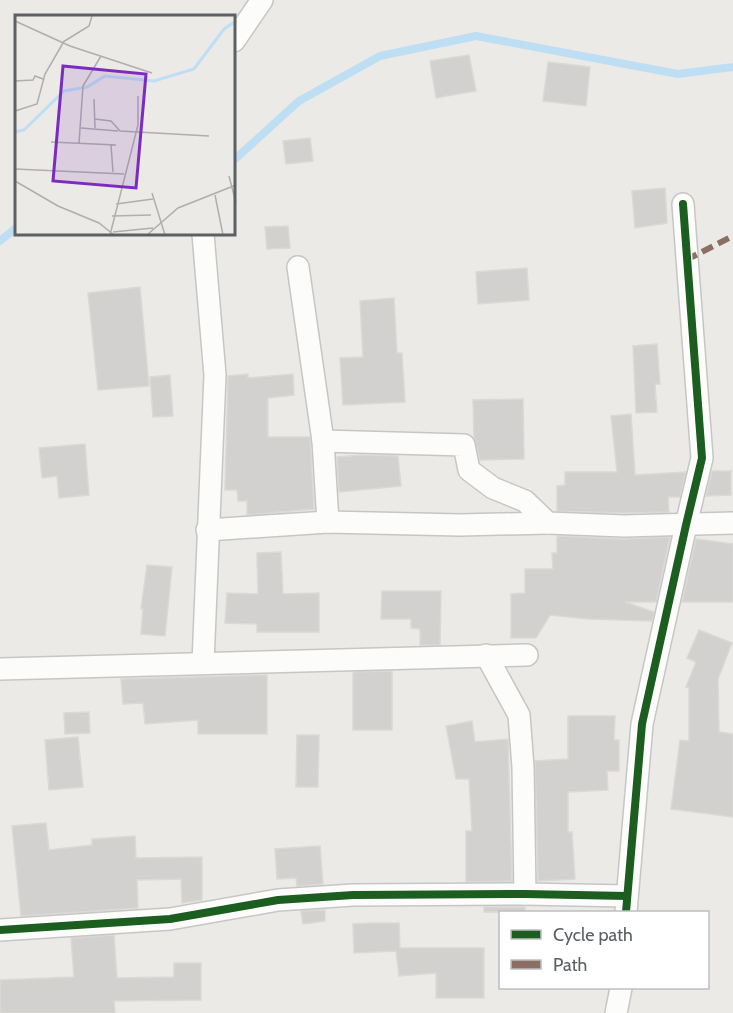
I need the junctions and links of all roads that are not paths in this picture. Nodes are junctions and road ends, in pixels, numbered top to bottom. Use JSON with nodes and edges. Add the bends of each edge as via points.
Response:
{"nodes":[{"id":1,"x":262,"y":0,"type":"edge"},
{"id":2,"x":236,"y":38,"type":"edge"},
{"id":3,"x":683,"y":204,"type":"dead end"},
{"id":4,"x":203,"y":236,"type":"edge"},
{"id":5,"x":298,"y":267,"type":"dead end"},
{"id":6,"x":323,"y":441,"type":"junction"},
{"id":7,"x":328,"y":522,"type":"junction"},
{"id":8,"x":548,"y":523,"type":"junction"},
{"id":9,"x":733,"y":523,"type":"edge"},
{"id":10,"x":686,"y":525,"type":"junction"},
{"id":11,"x":207,"y":530,"type":"junction"},
{"id":12,"x":486,"y":655,"type":"junction"},
{"id":13,"x":527,"y":655,"type":"dead end"},
{"id":14,"x":203,"y":663,"type":"junction"},
{"id":15,"x":0,"y":669,"type":"edge"},
{"id":16,"x":525,"y":894,"type":"junction"},
{"id":17,"x":626,"y":904,"type":"edge"},
{"id":18,"x":0,"y":930,"type":"edge"},
{"id":19,"x":621,"y":989,"type":"edge"},
{"id":20,"x":616,"y":1013,"type":"edge"}],
"edges":[{"from":1,"to":2,"type":"street"},
{"from":3,"to":10,"type":"street","via":[[702,458]]},
{"from":4,"to":11,"type":"street","via":[[215,375]]},
{"from":5,"to":6,"type":"street"},
{"from":6,"to":7,"type":"street"},
{"from":6,"to":8,"type":"street","via":[[464,444],[469,470],[493,488],[525,501]]},
{"from":7,"to":8,"type":"street"},
{"from":7,"to":11,"type":"street"},
{"from":8,"to":10,"type":"street"},
{"from":9,"to":10,"type":"street"},
{"from":10,"to":17,"type":"street","via":[[642,724]]},
{"from":11,"to":14,"type":"street"},
{"from":12,"to":13,"type":"street"},
{"from":12,"to":14,"type":"street"},
{"from":12,"to":16,"type":"street","via":[[519,715]]},
{"from":14,"to":15,"type":"street"},
{"from":16,"to":17,"type":"street"},
{"from":16,"to":18,"type":"street","via":[[278,900],[170,919]]},
{"from":19,"to":20,"type":"street"}]}
